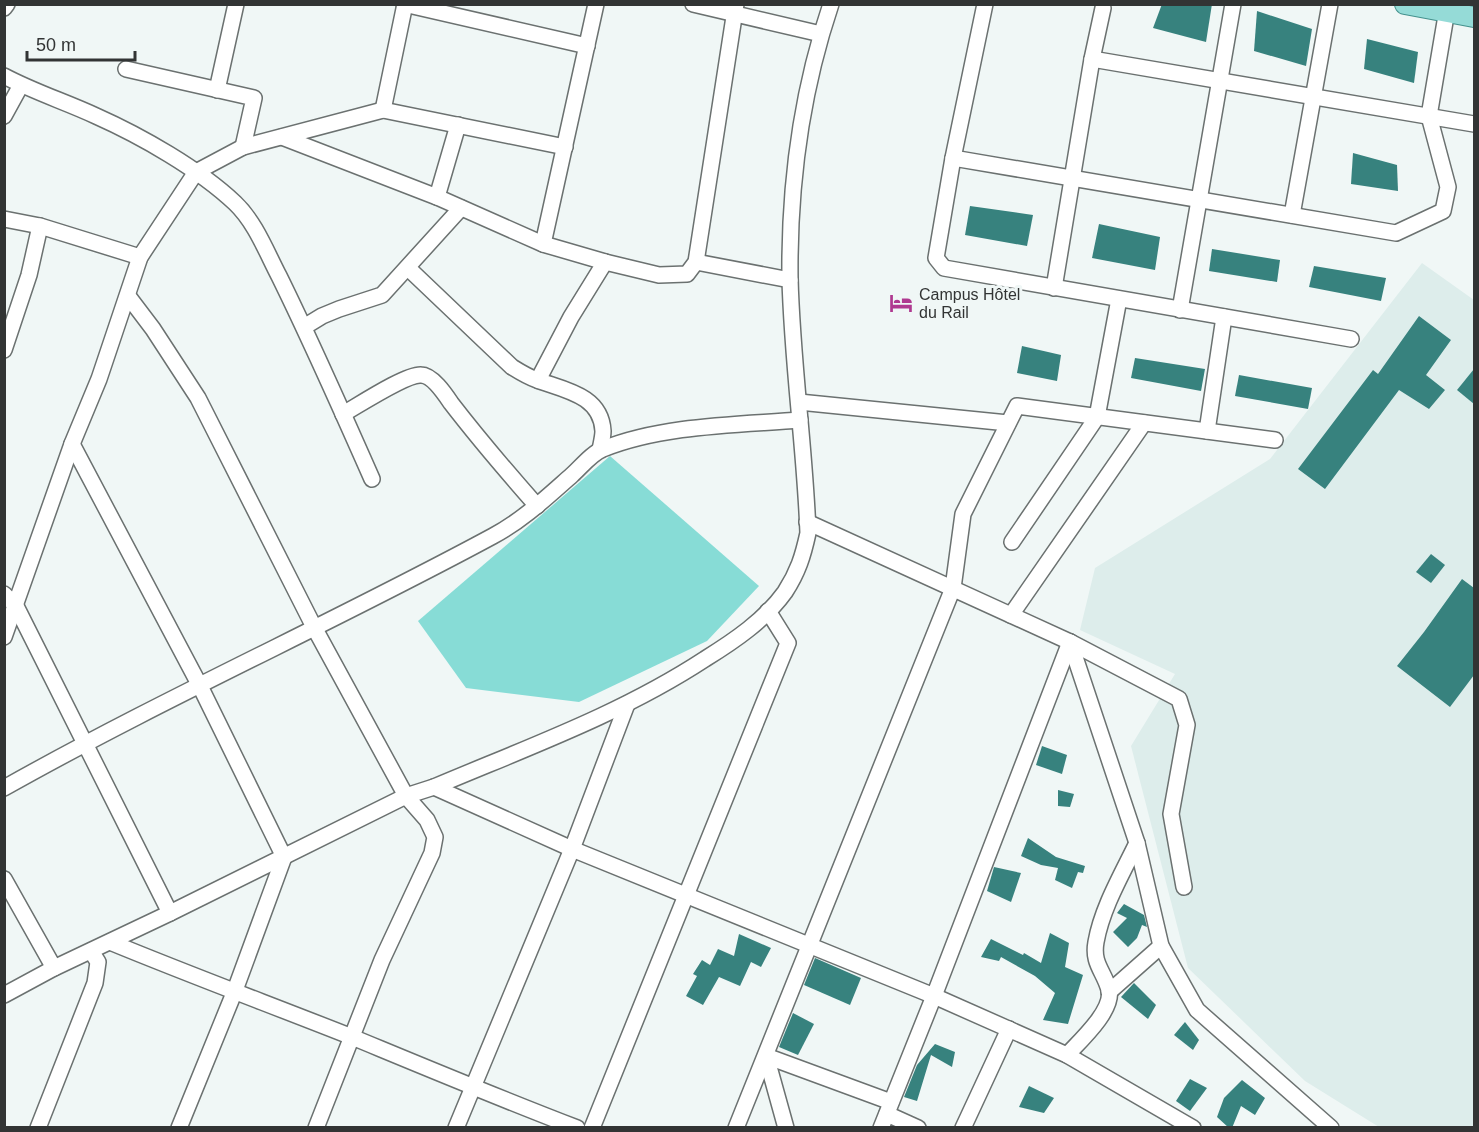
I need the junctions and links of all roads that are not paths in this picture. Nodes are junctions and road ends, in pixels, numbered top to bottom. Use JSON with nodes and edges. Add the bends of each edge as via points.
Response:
{"nodes":[{"id":1,"x":236,"y":4,"type":"edge"},
{"id":2,"x":596,"y":4,"type":"edge"},
{"id":3,"x":693,"y":4,"type":"edge"},
{"id":4,"x":831,"y":4,"type":"edge"},
{"id":5,"x":985,"y":4,"type":"edge"},
{"id":6,"x":1087,"y":4,"type":"edge"},
{"id":7,"x":1233,"y":4,"type":"edge"},
{"id":8,"x":1330,"y":4,"type":"edge"},
{"id":9,"x":1405,"y":4,"type":"edge"},
{"id":10,"x":405,"y":5,"type":"edge"},
{"id":11,"x":1104,"y":6,"type":"edge"},
{"id":12,"x":1447,"y":8,"type":"edge"},
{"id":13,"x":735,"y":9,"type":"edge"},
{"id":14,"x":1474,"y":17,"type":"edge"},
{"id":15,"x":821,"y":34,"type":"junction"},
{"id":16,"x":587,"y":46,"type":"junction"},
{"id":17,"x":1092,"y":59,"type":"junction"},
{"id":18,"x":126,"y":69,"type":"dead end"},
{"id":19,"x":4,"y":76,"type":"edge"},
{"id":20,"x":1220,"y":81,"type":"junction"},
{"id":21,"x":21,"y":85,"type":"junction"},
{"id":22,"x":217,"y":90,"type":"junction"},
{"id":23,"x":1313,"y":97,"type":"junction"},
{"id":24,"x":383,"y":110,"type":"junction"},
{"id":25,"x":4,"y":116,"type":"edge"},
{"id":26,"x":1429,"y":116,"type":"junction"},
{"id":27,"x":1474,"y":124,"type":"edge"},
{"id":28,"x":458,"y":125,"type":"junction"},
{"id":29,"x":282,"y":137,"type":"junction"},
{"id":30,"x":243,"y":147,"type":"junction"},
{"id":31,"x":565,"y":147,"type":"junction"},
{"id":32,"x":953,"y":158,"type":"junction"},
{"id":33,"x":196,"y":172,"type":"junction"},
{"id":34,"x":1072,"y":178,"type":"junction"},
{"id":35,"x":437,"y":197,"type":"junction"},
{"id":36,"x":1199,"y":200,"type":"junction"},
{"id":37,"x":461,"y":208,"type":"junction"},
{"id":38,"x":1292,"y":215,"type":"junction"},
{"id":39,"x":4,"y":219,"type":"edge"},
{"id":40,"x":40,"y":226,"type":"junction"},
{"id":41,"x":543,"y":244,"type":"junction"},
{"id":42,"x":140,"y":257,"type":"junction"},
{"id":43,"x":605,"y":262,"type":"junction"},
{"id":44,"x":696,"y":262,"type":"junction"},
{"id":45,"x":408,"y":268,"type":"junction"},
{"id":46,"x":790,"y":280,"type":"junction"},
{"id":47,"x":1054,"y":288,"type":"junction"},
{"id":48,"x":128,"y":296,"type":"junction"},
{"id":49,"x":1119,"y":299,"type":"junction"},
{"id":50,"x":4,"y":301,"type":"edge"},
{"id":51,"x":21,"y":301,"type":"junction"},
{"id":52,"x":1180,"y":310,"type":"junction"},
{"id":53,"x":1224,"y":317,"type":"junction"},
{"id":54,"x":304,"y":327,"type":"junction"},
{"id":55,"x":1351,"y":339,"type":"dead end"},
{"id":56,"x":4,"y":350,"type":"edge"},
{"id":57,"x":537,"y":380,"type":"junction"},
{"id":58,"x":799,"y":402,"type":"junction"},
{"id":59,"x":343,"y":414,"type":"junction"},
{"id":60,"x":1097,"y":417,"type":"junction"},
{"id":61,"x":800,"y":420,"type":"junction"},
{"id":62,"x":1008,"y":423,"type":"junction"},
{"id":63,"x":1144,"y":423,"type":"junction"},
{"id":64,"x":1207,"y":431,"type":"junction"},
{"id":65,"x":1275,"y":440,"type":"dead end"},
{"id":66,"x":72,"y":444,"type":"junction"},
{"id":67,"x":600,"y":450,"type":"junction"},
{"id":68,"x":372,"y":479,"type":"dead end"},
{"id":69,"x":537,"y":506,"type":"junction"},
{"id":70,"x":807,"y":522,"type":"junction"},
{"id":71,"x":1012,"y":542,"type":"dead end"},
{"id":72,"x":953,"y":588,"type":"junction"},
{"id":73,"x":4,"y":594,"type":"edge"},
{"id":74,"x":16,"y":606,"type":"junction"},
{"id":75,"x":768,"y":611,"type":"junction"},
{"id":76,"x":1011,"y":615,"type":"junction"},
{"id":77,"x":315,"y":629,"type":"junction"},
{"id":78,"x":4,"y":637,"type":"edge"},
{"id":79,"x":1070,"y":642,"type":"junction"},
{"id":80,"x":200,"y":686,"type":"junction"},
{"id":81,"x":627,"y":704,"type":"junction"},
{"id":82,"x":85,"y":743,"type":"junction"},
{"id":83,"x":434,"y":787,"type":"junction"},
{"id":84,"x":4,"y":788,"type":"edge"},
{"id":85,"x":406,"y":796,"type":"junction"},
{"id":86,"x":1137,"y":843,"type":"junction"},
{"id":87,"x":572,"y":849,"type":"junction"},
{"id":88,"x":284,"y":857,"type":"junction"},
{"id":89,"x":4,"y":879,"type":"edge"},
{"id":90,"x":1184,"y":887,"type":"dead end"},
{"id":91,"x":687,"y":895,"type":"junction"},
{"id":92,"x":170,"y":914,"type":"junction"},
{"id":93,"x":110,"y":942,"type":"junction"},
{"id":94,"x":811,"y":945,"type":"junction"},
{"id":95,"x":1161,"y":946,"type":"junction"},
{"id":96,"x":91,"y":951,"type":"junction"},
{"id":97,"x":54,"y":968,"type":"junction"},
{"id":98,"x":1109,"y":992,"type":"junction"},
{"id":99,"x":234,"y":993,"type":"junction"},
{"id":100,"x":4,"y":995,"type":"edge"},
{"id":101,"x":934,"y":996,"type":"junction"},
{"id":102,"x":1009,"y":1029,"type":"junction"},
{"id":103,"x":352,"y":1037,"type":"junction"},
{"id":104,"x":1067,"y":1055,"type":"junction"},
{"id":105,"x":766,"y":1056,"type":"junction"},
{"id":106,"x":472,"y":1088,"type":"junction"},
{"id":107,"x":886,"y":1115,"type":"edge"},
{"id":108,"x":38,"y":1128,"type":"edge"},
{"id":109,"x":179,"y":1128,"type":"edge"},
{"id":110,"x":316,"y":1128,"type":"edge"},
{"id":111,"x":456,"y":1128,"type":"edge"},
{"id":112,"x":577,"y":1128,"type":"edge"},
{"id":113,"x":592,"y":1128,"type":"edge"},
{"id":114,"x":736,"y":1128,"type":"edge"},
{"id":115,"x":786,"y":1128,"type":"edge"},
{"id":116,"x":918,"y":1128,"type":"edge"},
{"id":117,"x":963,"y":1128,"type":"edge"},
{"id":118,"x":1193,"y":1128,"type":"edge"},
{"id":119,"x":1331,"y":1128,"type":"edge"}],
"edges":[{"from":1,"to":22,"type":"street"},
{"from":2,"to":16,"type":"street"},
{"from":3,"to":13,"type":"street"},
{"from":4,"to":15,"type":"street"},
{"from":5,"to":32,"type":"street"},
{"from":6,"to":11,"type":"street"},
{"from":7,"to":20,"type":"street"},
{"from":8,"to":23,"type":"street"},
{"from":9,"to":12,"type":"main road"},
{"from":10,"to":16,"type":"street"},
{"from":10,"to":24,"type":"street"},
{"from":11,"to":17,"type":"street"},
{"from":12,"to":14,"type":"main road"},
{"from":12,"to":26,"type":"street"},
{"from":13,"to":15,"type":"street"},
{"from":13,"to":44,"type":"street"},
{"from":15,"to":46,"type":"street","via":[[796,149]]},
{"from":16,"to":31,"type":"street"},
{"from":17,"to":20,"type":"street"},
{"from":17,"to":34,"type":"street"},
{"from":18,"to":22,"type":"street"},
{"from":19,"to":21,"type":"street"},
{"from":20,"to":23,"type":"street"},
{"from":20,"to":36,"type":"street"},
{"from":21,"to":25,"type":"street"},
{"from":21,"to":33,"type":"street","via":[[113,124]]},
{"from":22,"to":30,"type":"street","via":[[254,98]]},
{"from":23,"to":26,"type":"street"},
{"from":23,"to":38,"type":"street"},
{"from":24,"to":28,"type":"street"},
{"from":24,"to":29,"type":"street"},
{"from":26,"to":27,"type":"street"},
{"from":26,"to":38,"type":"street","via":[[1448,187],[1443,211],[1396,233]]},
{"from":28,"to":31,"type":"street"},
{"from":28,"to":35,"type":"street"},
{"from":29,"to":30,"type":"street"},
{"from":29,"to":35,"type":"street"},
{"from":30,"to":33,"type":"street"},
{"from":31,"to":41,"type":"street"},
{"from":32,"to":34,"type":"street"},
{"from":32,"to":47,"type":"street","via":[[936,258],[944,268]]},
{"from":33,"to":42,"type":"street"},
{"from":33,"to":54,"type":"street","via":[[236,204],[251,222]]},
{"from":34,"to":36,"type":"street"},
{"from":34,"to":47,"type":"street"},
{"from":35,"to":37,"type":"street"},
{"from":36,"to":38,"type":"street"},
{"from":36,"to":52,"type":"street"},
{"from":37,"to":41,"type":"street"},
{"from":37,"to":45,"type":"street"},
{"from":39,"to":40,"type":"street"},
{"from":40,"to":42,"type":"street"},
{"from":40,"to":51,"type":"street"},
{"from":41,"to":43,"type":"street"},
{"from":42,"to":48,"type":"street"},
{"from":43,"to":44,"type":"street","via":[[659,274],[687,274]]},
{"from":43,"to":57,"type":"street"},
{"from":44,"to":46,"type":"street"},
{"from":45,"to":54,"type":"street","via":[[382,295],[339,309]]},
{"from":45,"to":57,"type":"street","via":[[512,367]]},
{"from":46,"to":58,"type":"street"},
{"from":47,"to":49,"type":"street"},
{"from":48,"to":66,"type":"street"},
{"from":48,"to":77,"type":"street","via":[[198,398]]},
{"from":49,"to":52,"type":"street"},
{"from":49,"to":60,"type":"street"},
{"from":50,"to":51,"type":"street"},
{"from":51,"to":56,"type":"street"},
{"from":52,"to":53,"type":"street"},
{"from":53,"to":55,"type":"street"},
{"from":53,"to":64,"type":"street"},
{"from":54,"to":59,"type":"street"},
{"from":57,"to":67,"type":"street","via":[[589,401],[603,431]]},
{"from":58,"to":61,"type":"street"},
{"from":58,"to":62,"type":"street"},
{"from":59,"to":68,"type":"street"},
{"from":59,"to":69,"type":"street","via":[[402,381],[419,374],[427,376]]},
{"from":60,"to":62,"type":"street","via":[[1017,406]]},
{"from":60,"to":63,"type":"street"},
{"from":60,"to":71,"type":"street"},
{"from":61,"to":67,"type":"street","via":[[707,427],[636,438]]},
{"from":61,"to":70,"type":"street"},
{"from":62,"to":72,"type":"street","via":[[963,514]]},
{"from":63,"to":64,"type":"street"},
{"from":63,"to":76,"type":"street"},
{"from":64,"to":65,"type":"street"},
{"from":66,"to":74,"type":"street"},
{"from":66,"to":80,"type":"street"},
{"from":67,"to":69,"type":"street"},
{"from":69,"to":77,"type":"street","via":[[494,536]]},
{"from":70,"to":72,"type":"street"},
{"from":70,"to":75,"type":"street","via":[[802,562]]},
{"from":72,"to":76,"type":"street"},
{"from":72,"to":94,"type":"street"},
{"from":73,"to":74,"type":"street"},
{"from":74,"to":78,"type":"street"},
{"from":74,"to":82,"type":"street"},
{"from":75,"to":81,"type":"street","via":[[734,641]]},
{"from":75,"to":91,"type":"street","via":[[788,644]]},
{"from":76,"to":79,"type":"street"},
{"from":77,"to":80,"type":"street"},
{"from":77,"to":85,"type":"street"},
{"from":79,"to":86,"type":"street"},
{"from":79,"to":90,"type":"street","via":[[1179,699],[1187,726],[1171,814]]},
{"from":79,"to":101,"type":"street"},
{"from":80,"to":82,"type":"street"},
{"from":80,"to":88,"type":"street"},
{"from":81,"to":83,"type":"street"},
{"from":81,"to":87,"type":"street"},
{"from":82,"to":84,"type":"street"},
{"from":82,"to":92,"type":"street"},
{"from":83,"to":85,"type":"street"},
{"from":83,"to":87,"type":"street"},
{"from":85,"to":88,"type":"street"},
{"from":85,"to":103,"type":"street","via":[[427,820],[435,837],[432,853],[382,960]]},
{"from":86,"to":95,"type":"street"},
{"from":86,"to":98,"type":"street","via":[[1096,942],[1095,960]]},
{"from":87,"to":91,"type":"street"},
{"from":87,"to":106,"type":"street"},
{"from":88,"to":92,"type":"street"},
{"from":88,"to":99,"type":"street"},
{"from":89,"to":97,"type":"street"},
{"from":91,"to":94,"type":"street"},
{"from":91,"to":113,"type":"street"},
{"from":92,"to":93,"type":"street"},
{"from":93,"to":96,"type":"street"},
{"from":93,"to":99,"type":"street"},
{"from":94,"to":101,"type":"street"},
{"from":94,"to":105,"type":"street"},
{"from":95,"to":98,"type":"street"},
{"from":95,"to":119,"type":"street","via":[[1197,1010]]},
{"from":96,"to":97,"type":"street"},
{"from":96,"to":108,"type":"street","via":[[98,962],[95,983]]},
{"from":97,"to":100,"type":"street"},
{"from":98,"to":104,"type":"street","via":[[1100,1018]]},
{"from":99,"to":103,"type":"street"},
{"from":99,"to":109,"type":"street"},
{"from":101,"to":102,"type":"street"},
{"from":101,"to":107,"type":"street"},
{"from":102,"to":104,"type":"street"},
{"from":102,"to":117,"type":"street"},
{"from":103,"to":106,"type":"street"},
{"from":103,"to":110,"type":"street"},
{"from":104,"to":118,"type":"street"},
{"from":105,"to":107,"type":"street"},
{"from":105,"to":114,"type":"street"},
{"from":105,"to":115,"type":"street"},
{"from":106,"to":111,"type":"street"},
{"from":106,"to":112,"type":"street"},
{"from":107,"to":116,"type":"street"}]}
